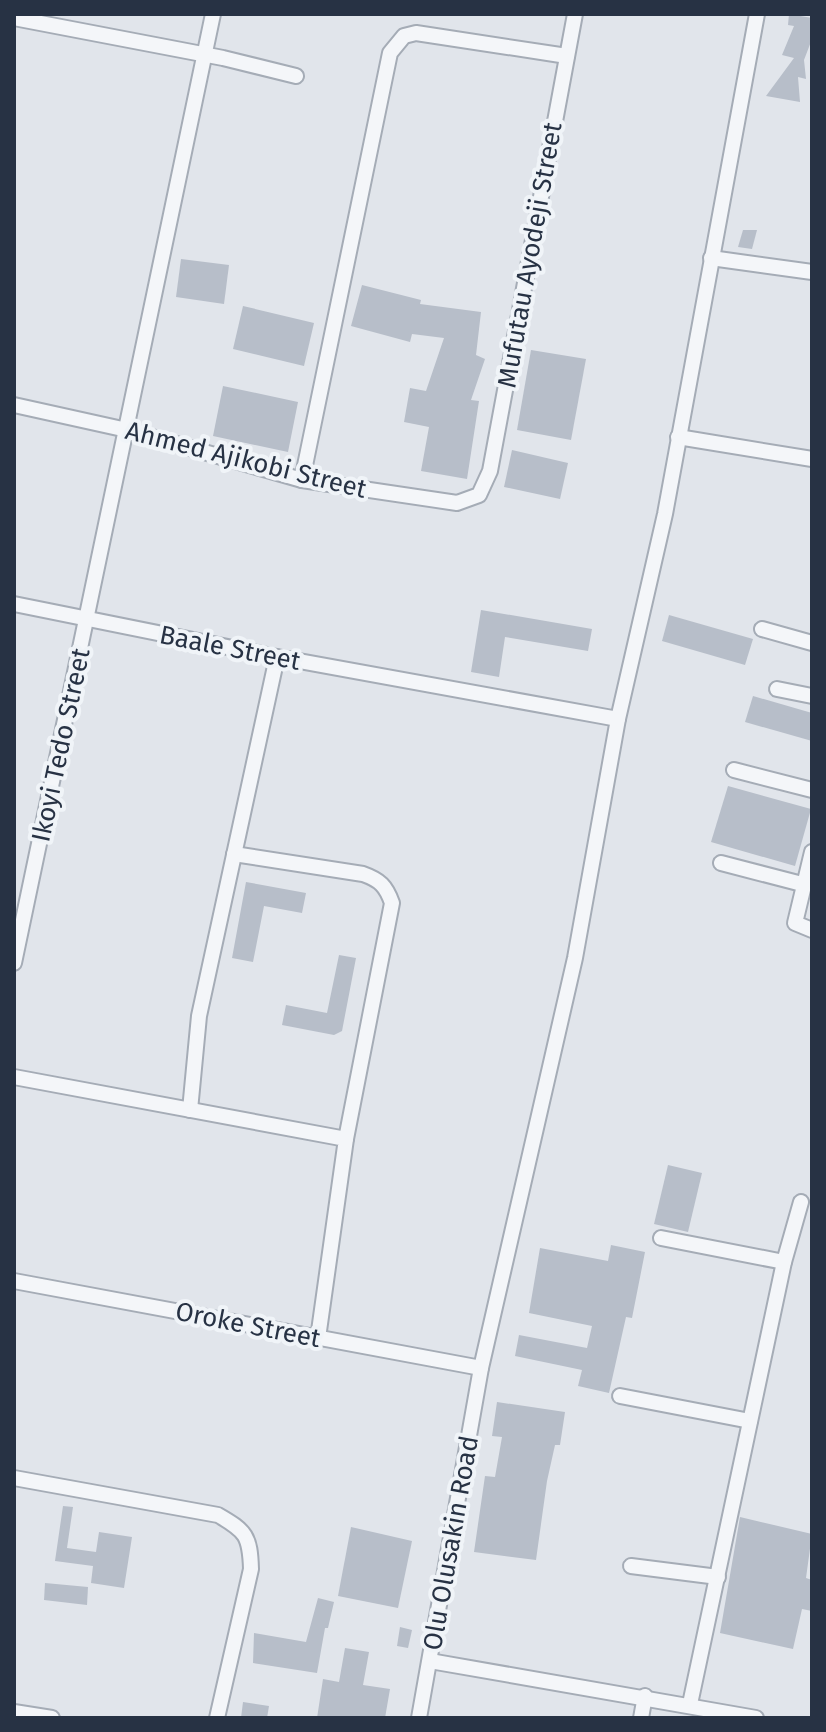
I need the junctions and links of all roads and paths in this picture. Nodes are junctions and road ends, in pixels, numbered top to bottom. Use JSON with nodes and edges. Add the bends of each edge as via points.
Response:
{"nodes":[{"id":1,"x":213,"y":14,"type":"edge"},
{"id":2,"x":575,"y":14,"type":"edge"},
{"id":3,"x":757,"y":14,"type":"edge"},
{"id":4,"x":18,"y":17,"type":"edge"},
{"id":5,"x":205,"y":54,"type":"junction"},
{"id":6,"x":567,"y":56,"type":"junction"},
{"id":7,"x":296,"y":76,"type":"dead end"},
{"id":8,"x":711,"y":258,"type":"junction"},
{"id":9,"x":812,"y":272,"type":"edge"},
{"id":10,"x":14,"y":405,"type":"edge"},
{"id":11,"x":127,"y":430,"type":"junction"},
{"id":12,"x":678,"y":437,"type":"junction"},
{"id":13,"x":812,"y":459,"type":"edge"},
{"id":14,"x":302,"y":480,"type":"junction"},
{"id":15,"x":479,"y":495,"type":"joint"},
{"id":16,"x":14,"y":604,"type":"edge"},
{"id":17,"x":87,"y":620,"type":"junction"},
{"id":18,"x":762,"y":629,"type":"dead end"},
{"id":19,"x":812,"y":643,"type":"edge"},
{"id":20,"x":277,"y":657,"type":"junction"},
{"id":21,"x":777,"y":689,"type":"dead end"},
{"id":22,"x":812,"y":696,"type":"edge"},
{"id":23,"x":618,"y":719,"type":"junction"},
{"id":24,"x":734,"y":770,"type":"dead end"},
{"id":25,"x":812,"y":790,"type":"edge"},
{"id":26,"x":812,"y":852,"type":"edge"},
{"id":27,"x":234,"y":854,"type":"junction"},
{"id":28,"x":721,"y":863,"type":"dead end"},
{"id":29,"x":802,"y":884,"type":"junction"},
{"id":30,"x":812,"y":930,"type":"edge"},
{"id":31,"x":14,"y":963,"type":"edge"},
{"id":32,"x":14,"y":1077,"type":"edge"},
{"id":33,"x":190,"y":1110,"type":"junction"},
{"id":34,"x":346,"y":1139,"type":"junction"},
{"id":35,"x":801,"y":1202,"type":"dead end"},
{"id":36,"x":661,"y":1238,"type":"dead end"},
{"id":37,"x":784,"y":1262,"type":"junction"},
{"id":38,"x":14,"y":1281,"type":"edge"},
{"id":39,"x":318,"y":1338,"type":"junction"},
{"id":40,"x":481,"y":1368,"type":"junction"},
{"id":41,"x":620,"y":1396,"type":"dead end"},
{"id":42,"x":750,"y":1421,"type":"junction"},
{"id":43,"x":14,"y":1478,"type":"edge"},
{"id":44,"x":631,"y":1566,"type":"dead end"},
{"id":45,"x":718,"y":1577,"type":"junction"},
{"id":46,"x":430,"y":1661,"type":"junction"},
{"id":47,"x":645,"y":1696,"type":"junction"},
{"id":48,"x":690,"y":1704,"type":"junction"},
{"id":49,"x":14,"y":1712,"type":"edge"},
{"id":50,"x":52,"y":1718,"type":"edge"},
{"id":51,"x":217,"y":1718,"type":"edge"},
{"id":52,"x":419,"y":1718,"type":"edge"},
{"id":53,"x":641,"y":1718,"type":"edge"},
{"id":54,"x":756,"y":1718,"type":"edge"}],
"edges":[{"from":1,"to":5,"type":"street","name":"Ikoyi Tedo Street"},
{"from":2,"to":6,"type":"street","name":"Mufutau Ayodeji Street"},
{"from":3,"to":8,"type":"street","name":"Olu Olusakin Road"},
{"from":4,"to":5,"type":"street"},
{"from":5,"to":7,"type":"street"},
{"from":5,"to":11,"type":"street","name":"Ikoyi Tedo Street"},
{"from":6,"to":14,"type":"street","via":[[416,33],[404,36],[390,53]]},
{"from":6,"to":15,"type":"street","name":"Mufutau Ayodeji Street","via":[[490,471]]},
{"from":8,"to":9,"type":"street"},
{"from":8,"to":12,"type":"street","name":"Olu Olusakin Road"},
{"from":10,"to":11,"type":"street","name":"Ahmed Ajikobi Street"},
{"from":11,"to":14,"type":"street","name":"Ahmed Ajikobi Street"},
{"from":11,"to":17,"type":"street","name":"Ikoyi Tedo Street"},
{"from":12,"to":13,"type":"street"},
{"from":12,"to":23,"type":"street","name":"Olu Olusakin Road"},
{"from":14,"to":15,"type":"street","name":"Ahmed Ajikobi Street","via":[[457,503]]},
{"from":16,"to":17,"type":"street","name":"Baale Street"},
{"from":17,"to":20,"type":"street","name":"Baale Street"},
{"from":17,"to":31,"type":"street","name":"Ikoyi Tedo Street"},
{"from":18,"to":19,"type":"street"},
{"from":20,"to":23,"type":"street","name":"Baale Street"},
{"from":20,"to":27,"type":"street"},
{"from":21,"to":22,"type":"street"},
{"from":23,"to":40,"type":"street","name":"Olu Olusakin Road","via":[[575,958]]},
{"from":24,"to":25,"type":"street"},
{"from":26,"to":29,"type":"street"},
{"from":27,"to":33,"type":"street","via":[[199,1016]]},
{"from":27,"to":34,"type":"street","via":[[363,874],[389,893],[392,903]]},
{"from":28,"to":29,"type":"street"},
{"from":29,"to":30,"type":"street","via":[[795,923]]},
{"from":32,"to":33,"type":"street"},
{"from":33,"to":34,"type":"street"},
{"from":34,"to":39,"type":"street"},
{"from":35,"to":37,"type":"street"},
{"from":36,"to":37,"type":"street"},
{"from":37,"to":42,"type":"street"},
{"from":38,"to":39,"type":"street","name":"Oroke Street"},
{"from":39,"to":40,"type":"street","name":"Oroke Street"},
{"from":40,"to":46,"type":"street","name":"Olu Olusakin Road"},
{"from":41,"to":42,"type":"street"},
{"from":42,"to":45,"type":"street"},
{"from":43,"to":51,"type":"street","via":[[218,1515],[242,1528],[251,1546],[251,1569]]},
{"from":44,"to":45,"type":"street"},
{"from":45,"to":48,"type":"street"},
{"from":46,"to":47,"type":"street"},
{"from":46,"to":52,"type":"street","name":"Olu Olusakin Road"},
{"from":47,"to":48,"type":"street"},
{"from":47,"to":53,"type":"street"},
{"from":48,"to":54,"type":"street"},
{"from":49,"to":50,"type":"street"}]}
